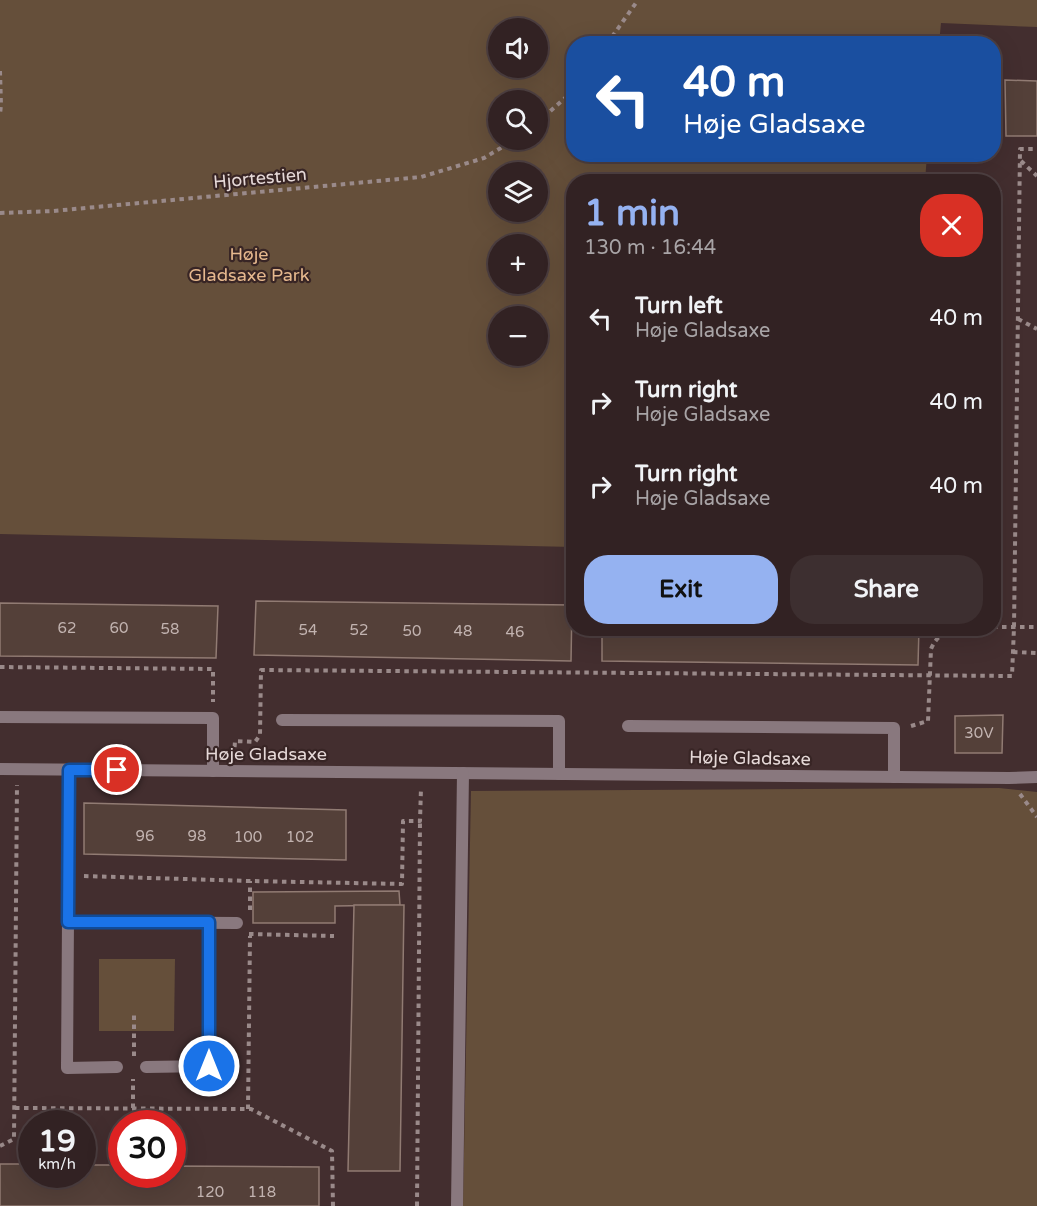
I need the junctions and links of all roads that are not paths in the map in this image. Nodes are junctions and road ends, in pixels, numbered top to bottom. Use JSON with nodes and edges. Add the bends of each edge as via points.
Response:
{"nodes":[{"id":1,"x":0,"y":717,"type":"edge"},
{"id":2,"x":282,"y":720,"type":"dead end"},
{"id":3,"x":628,"y":726,"type":"dead end"},
{"id":4,"x":0,"y":769,"type":"edge"},
{"id":5,"x":69,"y":770,"type":"junction"},
{"id":6,"x":213,"y":771,"type":"junction"},
{"id":7,"x":463,"y":773,"type":"junction"},
{"id":8,"x":559,"y":774,"type":"junction"},
{"id":9,"x":894,"y":777,"type":"junction"},
{"id":10,"x":1037,"y":777,"type":"edge"},
{"id":11,"x":68,"y":922,"type":"junction"},
{"id":12,"x":209,"y":922,"type":"junction"},
{"id":13,"x":237,"y":923,"type":"road end"},
{"id":14,"x":117,"y":1066,"type":"dead end"},
{"id":15,"x":146,"y":1067,"type":"dead end"},
{"id":16,"x":457,"y":1206,"type":"edge"}],
"edges":[{"from":1,"to":6,"type":"street","via":[[213,718]]},
{"from":2,"to":8,"type":"street","via":[[559,721]]},
{"from":3,"to":9,"type":"street","via":[[894,728]]},
{"from":4,"to":5,"type":"street","name":"Høje Gladsaxe"},
{"from":5,"to":6,"type":"street","name":"Høje Gladsaxe"},
{"from":5,"to":11,"type":"street"},
{"from":6,"to":7,"type":"street","name":"Høje Gladsaxe"},
{"from":7,"to":8,"type":"street","name":"Høje Gladsaxe"},
{"from":7,"to":16,"type":"street"},
{"from":8,"to":9,"type":"street","name":"Høje Gladsaxe"},
{"from":9,"to":10,"type":"street","name":"Høje Gladsaxe"},
{"from":11,"to":12,"type":"street"},
{"from":11,"to":14,"type":"street","via":[[67,1068]]},
{"from":12,"to":13,"type":"street"},
{"from":12,"to":15,"type":"street","via":[[209,1066]]}]}
